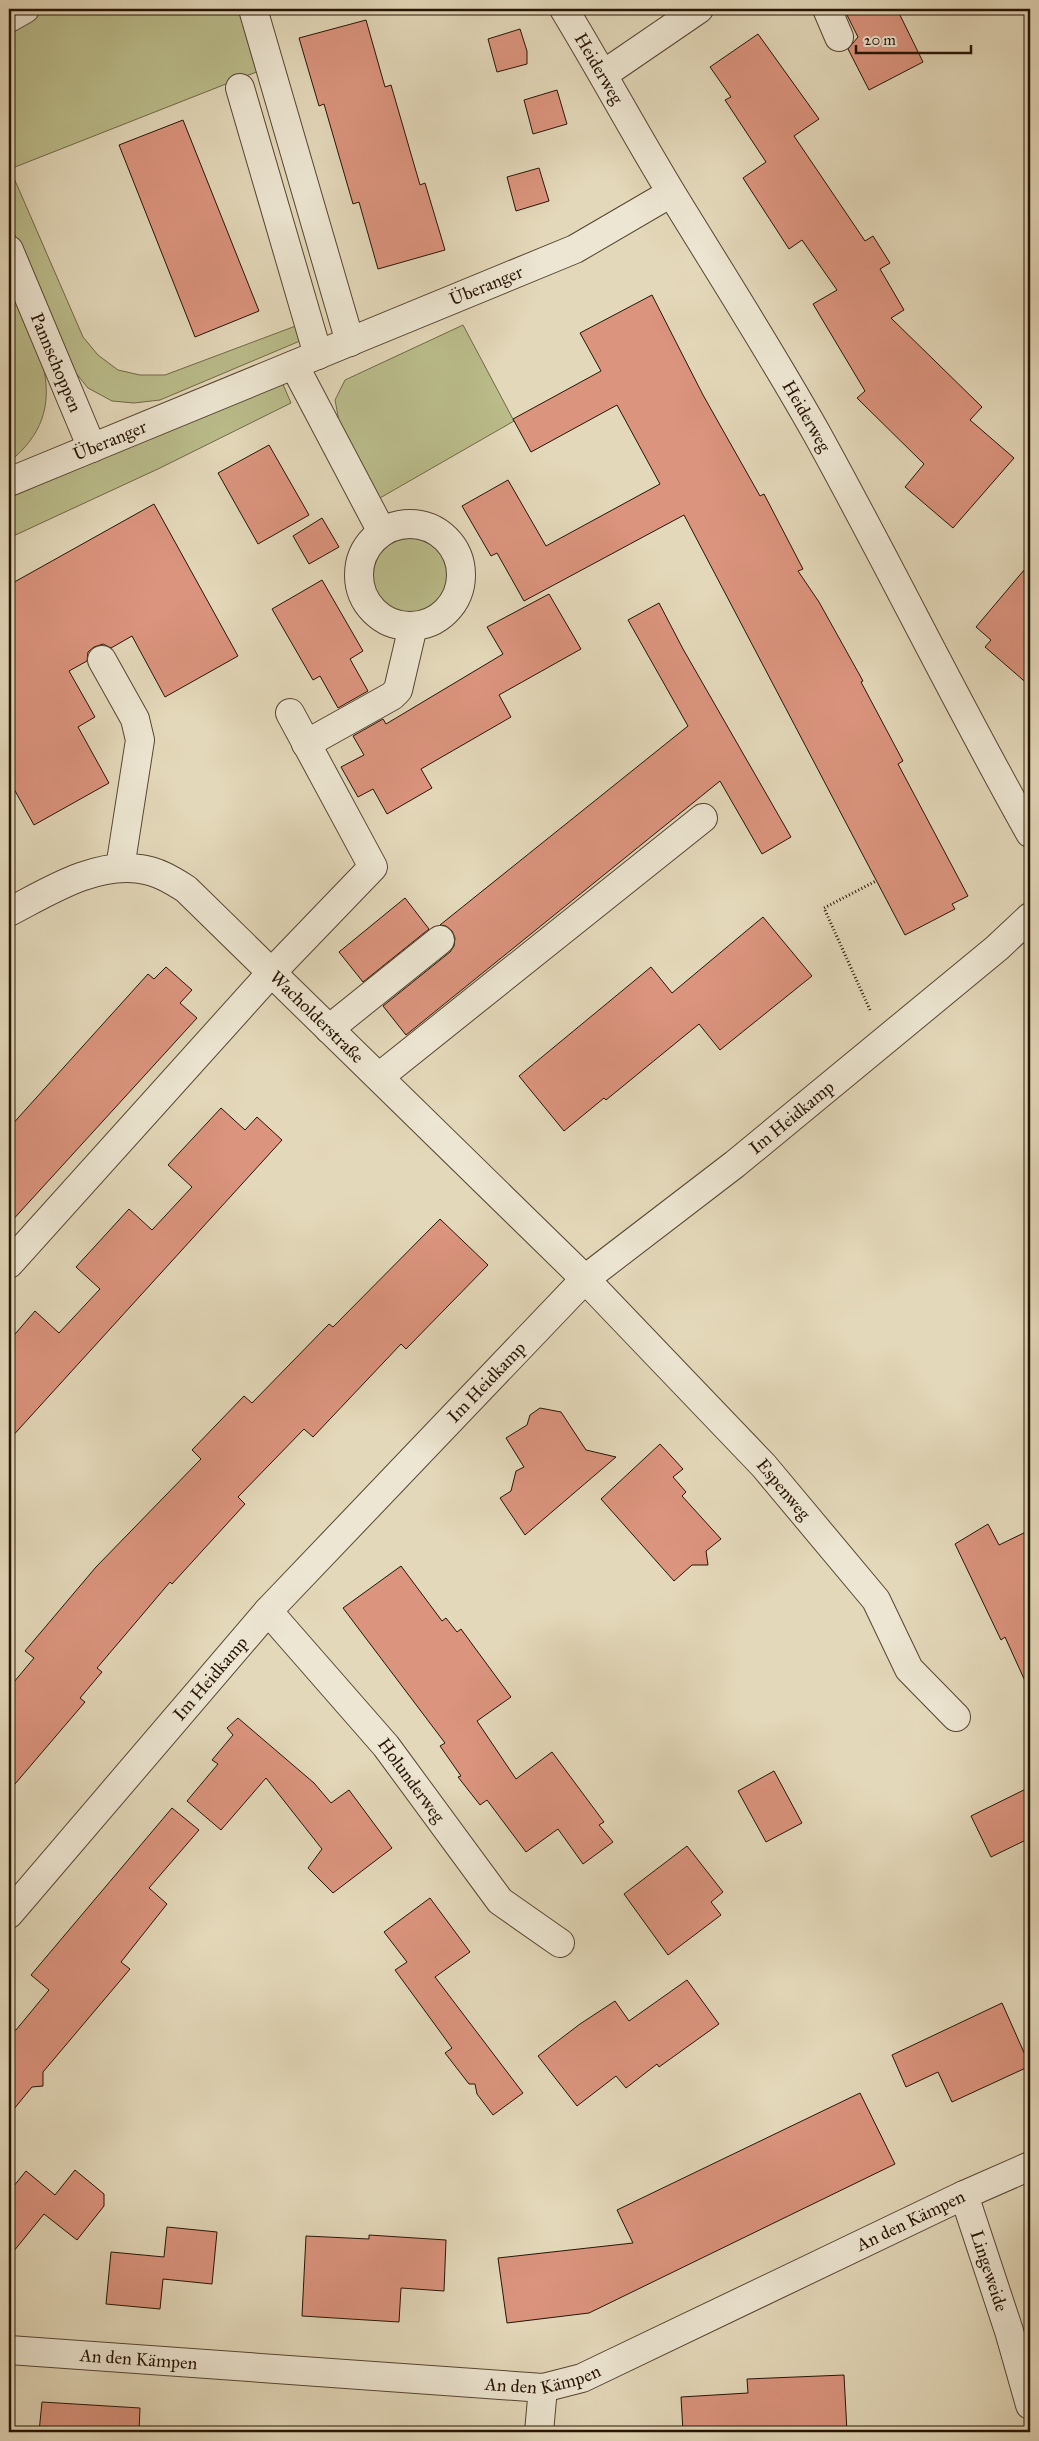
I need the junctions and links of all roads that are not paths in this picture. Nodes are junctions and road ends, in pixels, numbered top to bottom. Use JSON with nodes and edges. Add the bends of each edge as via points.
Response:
{"nodes":[{"id":1,"x":25,"y":9,"type":"edge"},
{"id":2,"x":253,"y":9,"type":"edge"},
{"id":3,"x":564,"y":9,"type":"edge"},
{"id":4,"x":700,"y":9,"type":"edge"},
{"id":5,"x":827,"y":9,"type":"edge"},
{"id":6,"x":9,"y":18,"type":"edge"},
{"id":7,"x":839,"y":37,"type":"dead end"},
{"id":8,"x":604,"y":74,"type":"junction"},
{"id":9,"x":240,"y":88,"type":"dead end"},
{"id":10,"x":671,"y":193,"type":"junction"},
{"id":11,"x":9,"y":250,"type":"edge"},
{"id":12,"x":350,"y":342,"type":"junction"},
{"id":13,"x":306,"y":360,"type":"junction"},
{"id":14,"x":92,"y":448,"type":"junction"},
{"id":15,"x":9,"y":482,"type":"edge"},
{"id":16,"x":382,"y":532,"type":"junction"},
{"id":17,"x":413,"y":626,"type":"junction"},
{"id":18,"x":102,"y":660,"type":"dead end"},
{"id":19,"x":290,"y":713,"type":"dead end"},
{"id":20,"x":306,"y":744,"type":"junction"},
{"id":21,"x":703,"y":818,"type":"dead end"},
{"id":22,"x":1030,"y":833,"type":"edge"},
{"id":23,"x":120,"y":868,"type":"junction"},
{"id":24,"x":9,"y":912,"type":"edge"},
{"id":25,"x":1030,"y":917,"type":"edge"},
{"id":26,"x":440,"y":940,"type":"dead end"},
{"id":27,"x":271,"y":973,"type":"junction"},
{"id":28,"x":329,"y":1029,"type":"junction"},
{"id":29,"x":379,"y":1077,"type":"junction"},
{"id":30,"x":9,"y":1264,"type":"edge"},
{"id":31,"x":585,"y":1278,"type":"junction"},
{"id":32,"x":268,"y":1611,"type":"junction"},
{"id":33,"x":956,"y":1717,"type":"dead end"},
{"id":34,"x":9,"y":1914,"type":"edge"},
{"id":35,"x":560,"y":1943,"type":"dead end"},
{"id":36,"x":1030,"y":2166,"type":"edge"},
{"id":37,"x":964,"y":2195,"type":"junction"},
{"id":38,"x":9,"y":2350,"type":"edge"},
{"id":39,"x":543,"y":2388,"type":"junction"},
{"id":40,"x":1030,"y":2405,"type":"edge"},
{"id":41,"x":538,"y":2432,"type":"edge"}],
"edges":[{"from":1,"to":6,"type":"street"},
{"from":2,"to":12,"type":"street"},
{"from":3,"to":8,"type":"street","name":"Heiderweg"},
{"from":4,"to":8,"type":"street"},
{"from":5,"to":7,"type":"street"},
{"from":8,"to":10,"type":"street","name":"Heiderweg"},
{"from":9,"to":13,"type":"street"},
{"from":10,"to":12,"type":"street","name":"Überanger","via":[[575,249]]},
{"from":10,"to":22,"type":"street","name":"Heiderweg","via":[[765,342],[803,409]]},
{"from":11,"to":14,"type":"street","name":"Pannschoppen"},
{"from":12,"to":13,"type":"street","name":"Überanger"},
{"from":13,"to":14,"type":"street","name":"Überanger"},
{"from":13,"to":16,"type":"street"},
{"from":14,"to":15,"type":"street","name":"Überanger"},
{"from":16,"to":17,"type":"street","via":[[362,558],[359,574],[361,591],[382,617],[397,624]]},
{"from":16,"to":17,"type":"street","via":[[399,524],[418,524],[436,530],[450,542],[459,558],[461,576],[457,594],[447,610],[432,621]]},
{"from":17,"to":20,"type":"street","via":[[398,690]]},
{"from":18,"to":23,"type":"street","via":[[135,719],[140,740]]},
{"from":19,"to":20,"type":"street"},
{"from":20,"to":27,"type":"street","via":[[373,867]]},
{"from":21,"to":29,"type":"street"},
{"from":23,"to":24,"type":"street","name":"Wacholderstraße","via":[[70,882]]},
{"from":23,"to":27,"type":"street","name":"Wacholderstraße","via":[[166,877],[186,889]]},
{"from":25,"to":31,"type":"street","name":"Im Heidkamp","via":[[735,1164]]},
{"from":26,"to":28,"type":"street"},
{"from":27,"to":28,"type":"street","name":"Wacholderstraße"},
{"from":27,"to":30,"type":"street"},
{"from":28,"to":29,"type":"street","name":"Wacholderstraße"},
{"from":29,"to":31,"type":"street","name":"Wacholderstraße"},
{"from":31,"to":32,"type":"street","name":"Im Heidkamp"},
{"from":31,"to":33,"type":"street","name":"Espenweg","via":[[764,1466],[876,1600],[909,1669]]},
{"from":32,"to":34,"type":"street","name":"Im Heidkamp"},
{"from":32,"to":35,"type":"street","name":"Holunderweg","via":[[386,1746],[500,1902]]},
{"from":36,"to":37,"type":"street","name":"An den Kämpen"},
{"from":37,"to":39,"type":"street","name":"An den Kämpen","via":[[582,2378]]},
{"from":37,"to":40,"type":"street","name":"Lingeweide"},
{"from":38,"to":39,"type":"street","name":"An den Kämpen"},
{"from":39,"to":41,"type":"street"}]}
